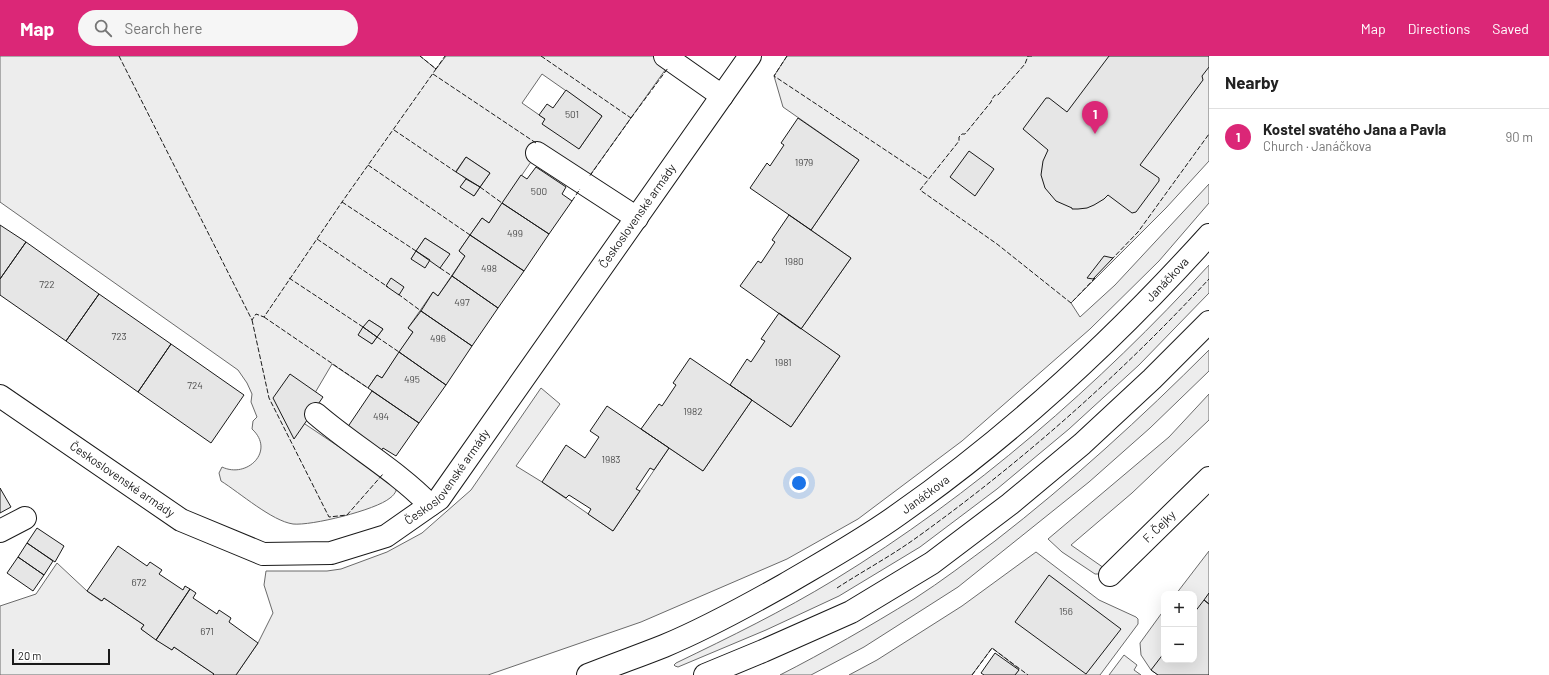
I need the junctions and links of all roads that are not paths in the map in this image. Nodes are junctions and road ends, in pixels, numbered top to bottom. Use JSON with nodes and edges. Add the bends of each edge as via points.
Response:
{"nodes":[{"id":1,"x":665,"y":56,"type":"edge"},
{"id":2,"x":750,"y":56,"type":"edge"},
{"id":3,"x":722,"y":96,"type":"junction"},
{"id":4,"x":537,"y":153,"type":"dead end"},
{"id":5,"x":637,"y":218,"type":"junction"},
{"id":6,"x":1209,"y":235,"type":"edge"},
{"id":7,"x":1209,"y":322,"type":"edge"},
{"id":8,"x":0,"y":396,"type":"edge"},
{"id":9,"x":316,"y":414,"type":"dead end"},
{"id":10,"x":1209,"y":478,"type":"edge"},
{"id":11,"x":430,"y":505,"type":"junction"},
{"id":12,"x":25,"y":518,"type":"dead end"},
{"id":13,"x":0,"y":531,"type":"edge"},
{"id":14,"x":1110,"y":575,"type":"dead end"},
{"id":15,"x":588,"y":675,"type":"edge"},
{"id":16,"x":705,"y":675,"type":"edge"}],
"edges":[{"from":1,"to":3,"type":"main road"},
{"from":2,"to":3,"type":"main road","name":"Československé armády"},
{"from":3,"to":5,"type":"main road","name":"Československé armády"},
{"from":4,"to":5,"type":"main road"},
{"from":5,"to":11,"type":"main road","name":"Československé armády","via":[[439,499]]},
{"from":6,"to":15,"type":"main road","name":"Janáčkova","via":[[1111,337],[1043,400],[973,458],[899,514],[825,561],[743,608],[665,646]]},
{"from":7,"to":16,"type":"main road","via":[[1082,444],[1010,504],[932,563],[851,612]]},
{"from":8,"to":11,"type":"main road","name":"Československé armády","via":[[181,520],[263,554],[331,554],[386,536]]},
{"from":9,"to":11,"type":"main road","via":[[337,432],[388,467]]},
{"from":10,"to":14,"type":"main road","name":"F. Čejky"},
{"from":12,"to":13,"type":"main road"}]}
